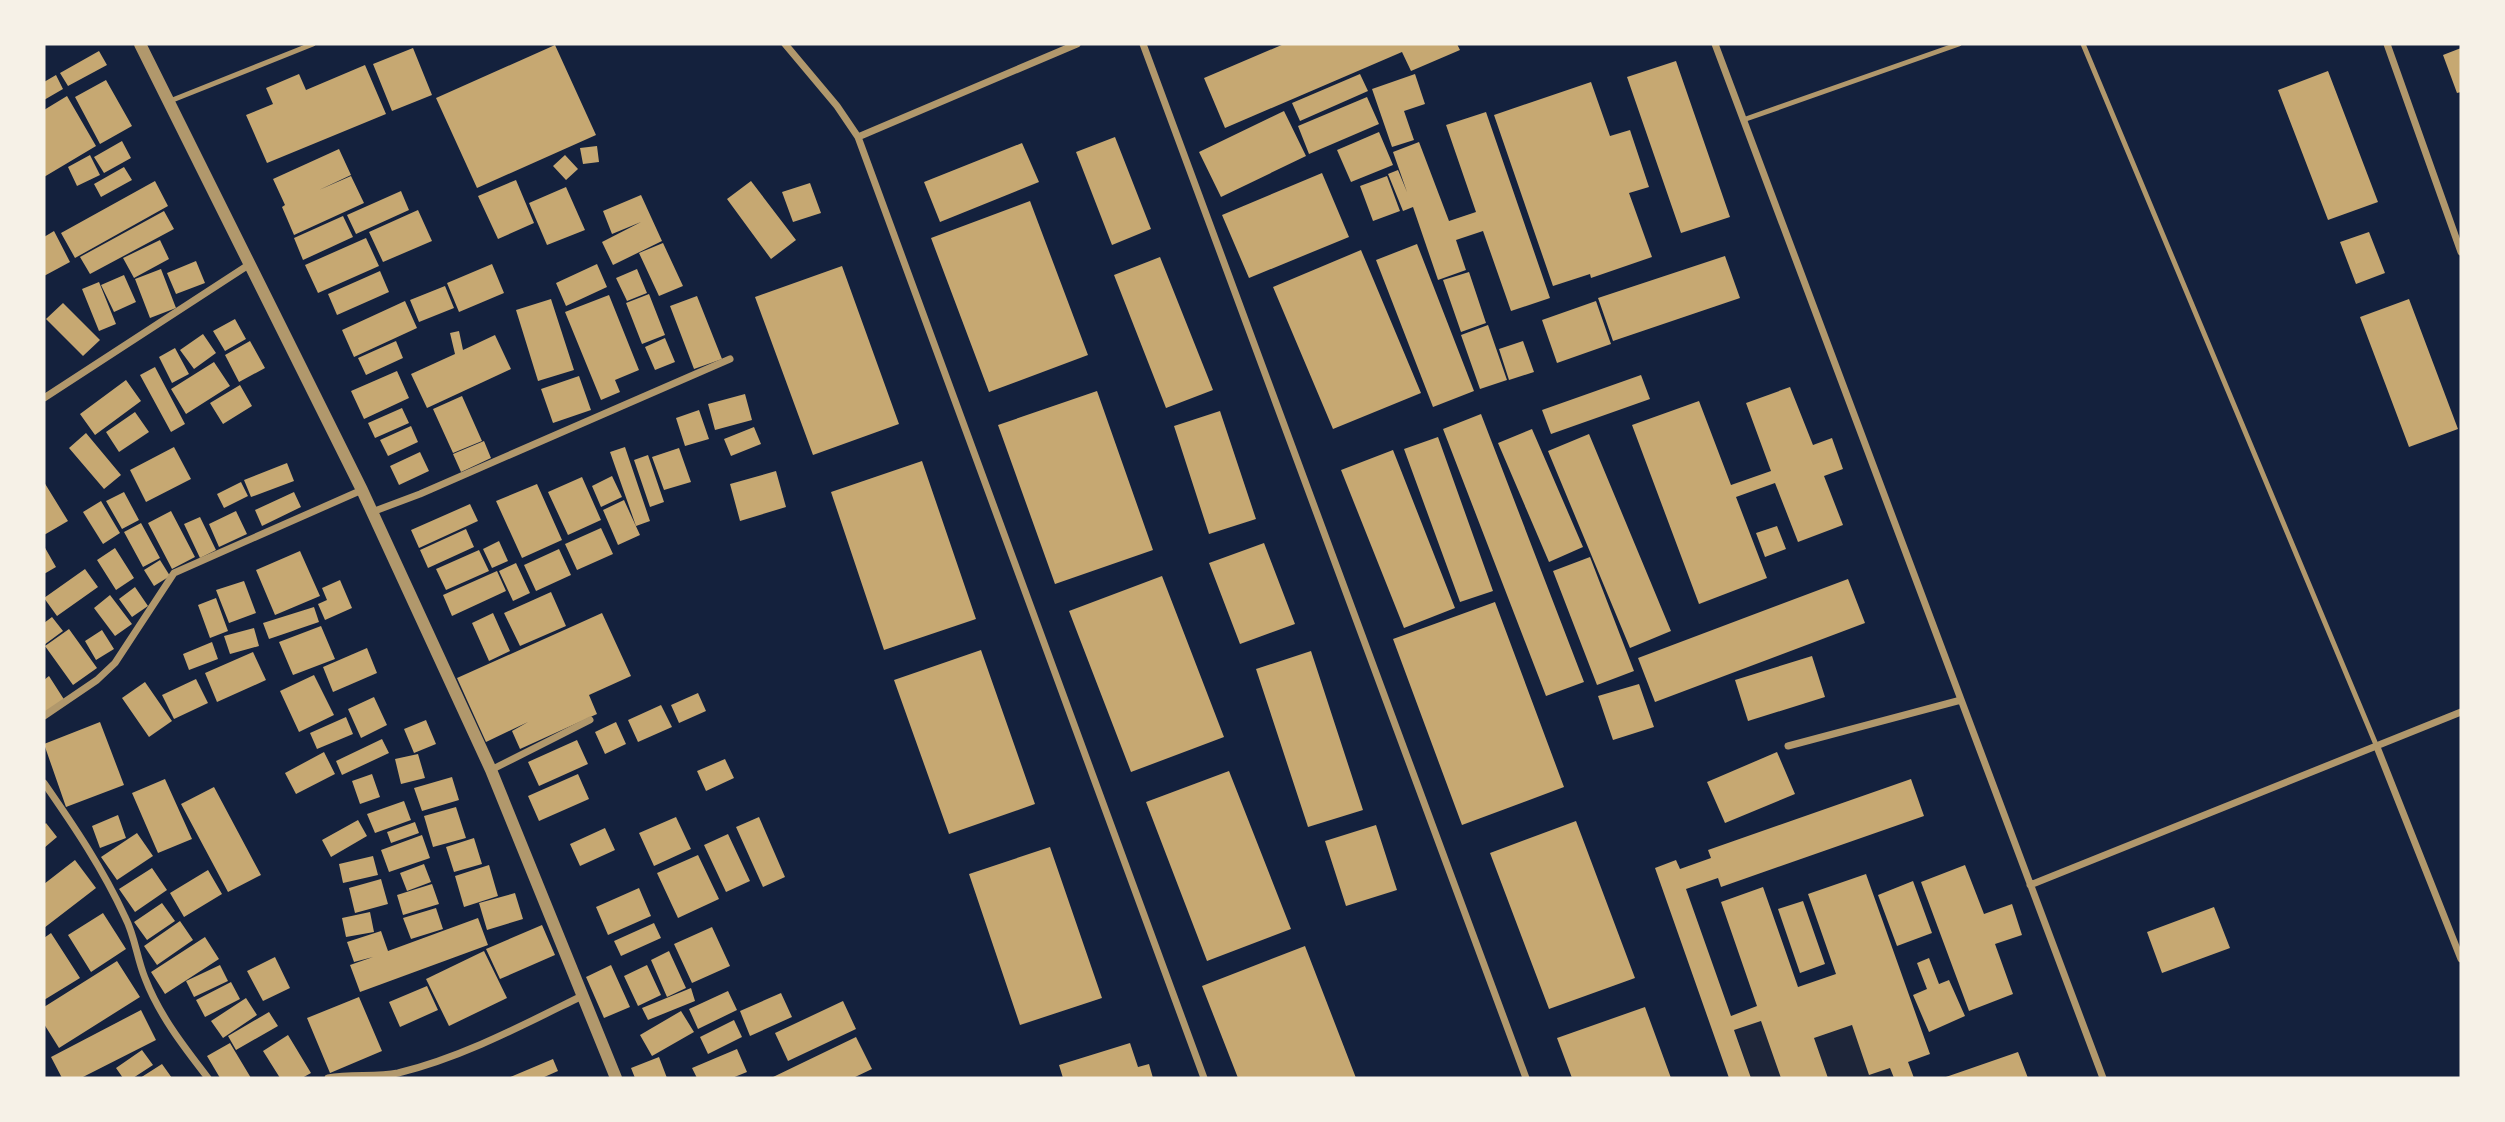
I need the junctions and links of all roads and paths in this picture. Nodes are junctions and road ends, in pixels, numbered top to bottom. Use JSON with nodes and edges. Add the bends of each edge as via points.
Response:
{"nodes":[{"id":1,"x":140,"y":44,"type":"edge"},
{"id":2,"x":313,"y":44,"type":"edge"},
{"id":3,"x":785,"y":44,"type":"edge"},
{"id":4,"x":1077,"y":44,"type":"edge"},
{"id":5,"x":1143,"y":44,"type":"edge"},
{"id":6,"x":1715,"y":44,"type":"edge"},
{"id":7,"x":1959,"y":44,"type":"edge"},
{"id":8,"x":2083,"y":44,"type":"edge"},
{"id":9,"x":2387,"y":44,"type":"edge"},
{"id":10,"x":169,"y":101,"type":"junction"},
{"id":11,"x":1744,"y":120,"type":"junction"},
{"id":12,"x":858,"y":137,"type":"junction"},
{"id":13,"x":2461,"y":252,"type":"edge"},
{"id":14,"x":250,"y":264,"type":"junction"},
{"id":15,"x":730,"y":359,"type":"dead end"},
{"id":16,"x":44,"y":398,"type":"edge"},
{"id":17,"x":362,"y":490,"type":"junction"},
{"id":18,"x":372,"y":512,"type":"junction"},
{"id":19,"x":1961,"y":700,"type":"junction"},
{"id":20,"x":2461,"y":712,"type":"edge"},
{"id":21,"x":44,"y":716,"type":"edge"},
{"id":22,"x":590,"y":720,"type":"dead end"},
{"id":23,"x":1788,"y":746,"type":"dead end"},
{"id":24,"x":2377,"y":747,"type":"junction"},
{"id":25,"x":491,"y":769,"type":"junction"},
{"id":26,"x":44,"y":783,"type":"edge"},
{"id":27,"x":2030,"y":885,"type":"junction"},
{"id":28,"x":2461,"y":959,"type":"edge"},
{"id":29,"x":582,"y":996,"type":"junction"},
{"id":30,"x":208,"y":1078,"type":"edge"},
{"id":31,"x":328,"y":1078,"type":"edge"},
{"id":32,"x":616,"y":1078,"type":"edge"},
{"id":33,"x":1205,"y":1078,"type":"edge"},
{"id":34,"x":1526,"y":1078,"type":"edge"},
{"id":35,"x":2103,"y":1078,"type":"edge"}],
"edges":[{"from":1,"to":10,"type":"street"},
{"from":2,"to":10,"type":"lane"},
{"from":3,"to":12,"type":"street"},
{"from":4,"to":12,"type":"street"},
{"from":5,"to":34,"type":"street"},
{"from":6,"to":11,"type":"street"},
{"from":7,"to":11,"type":"lane"},
{"from":8,"to":24,"type":"lane"},
{"from":9,"to":13,"type":"street"},
{"from":10,"to":14,"type":"street"},
{"from":11,"to":19,"type":"street"},
{"from":12,"to":33,"type":"street"},
{"from":14,"to":16,"type":"street"},
{"from":14,"to":17,"type":"street"},
{"from":15,"to":18,"type":"street"},
{"from":17,"to":18,"type":"street"},
{"from":17,"to":21,"type":"street","via":[[174,573],[115,663]]},
{"from":18,"to":25,"type":"street"},
{"from":19,"to":23,"type":"street"},
{"from":19,"to":27,"type":"street"},
{"from":20,"to":24,"type":"street"},
{"from":22,"to":25,"type":"street"},
{"from":24,"to":27,"type":"street"},
{"from":24,"to":28,"type":"street"},
{"from":25,"to":29,"type":"street"},
{"from":26,"to":30,"type":"street","via":[[109,883],[162,1013]]},
{"from":27,"to":35,"type":"street"},
{"from":29,"to":31,"type":"street","via":[[443,1060],[380,1077]]},
{"from":29,"to":32,"type":"street"}]}
